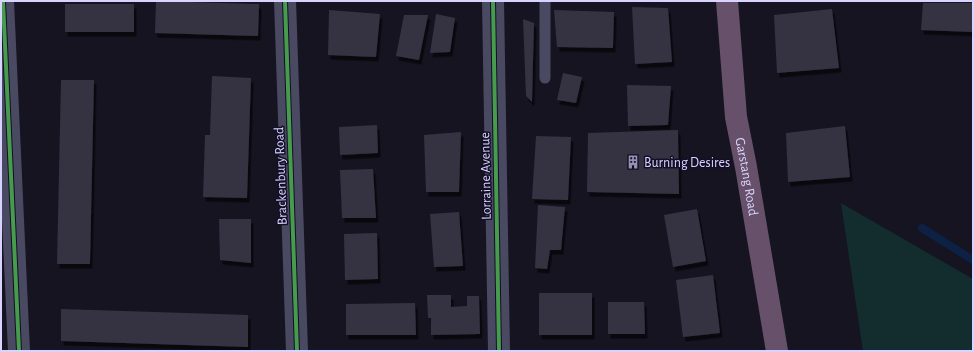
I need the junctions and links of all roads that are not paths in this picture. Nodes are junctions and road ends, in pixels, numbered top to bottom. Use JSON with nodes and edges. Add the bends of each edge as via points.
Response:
{"nodes":[{"id":1,"x":3,"y":1,"type":"edge"},
{"id":2,"x":285,"y":1,"type":"edge"},
{"id":3,"x":493,"y":1,"type":"edge"},
{"id":4,"x":545,"y":1,"type":"edge"},
{"id":5,"x":727,"y":1,"type":"edge"},
{"id":6,"x":545,"y":78,"type":"dead end"},
{"id":7,"x":19,"y":351,"type":"edge"},
{"id":8,"x":297,"y":351,"type":"edge"},
{"id":9,"x":499,"y":351,"type":"edge"},
{"id":10,"x":777,"y":351,"type":"edge"}],
"edges":[{"from":1,"to":7,"type":"street"},
{"from":2,"to":8,"type":"street","name":"Brackenbury Road"},
{"from":3,"to":9,"type":"street","name":"Lorraine Avenue"},
{"from":4,"to":6,"type":"lane"},
{"from":5,"to":10,"type":"highway","name":"Garstang Road","via":[[736,117]]}]}
